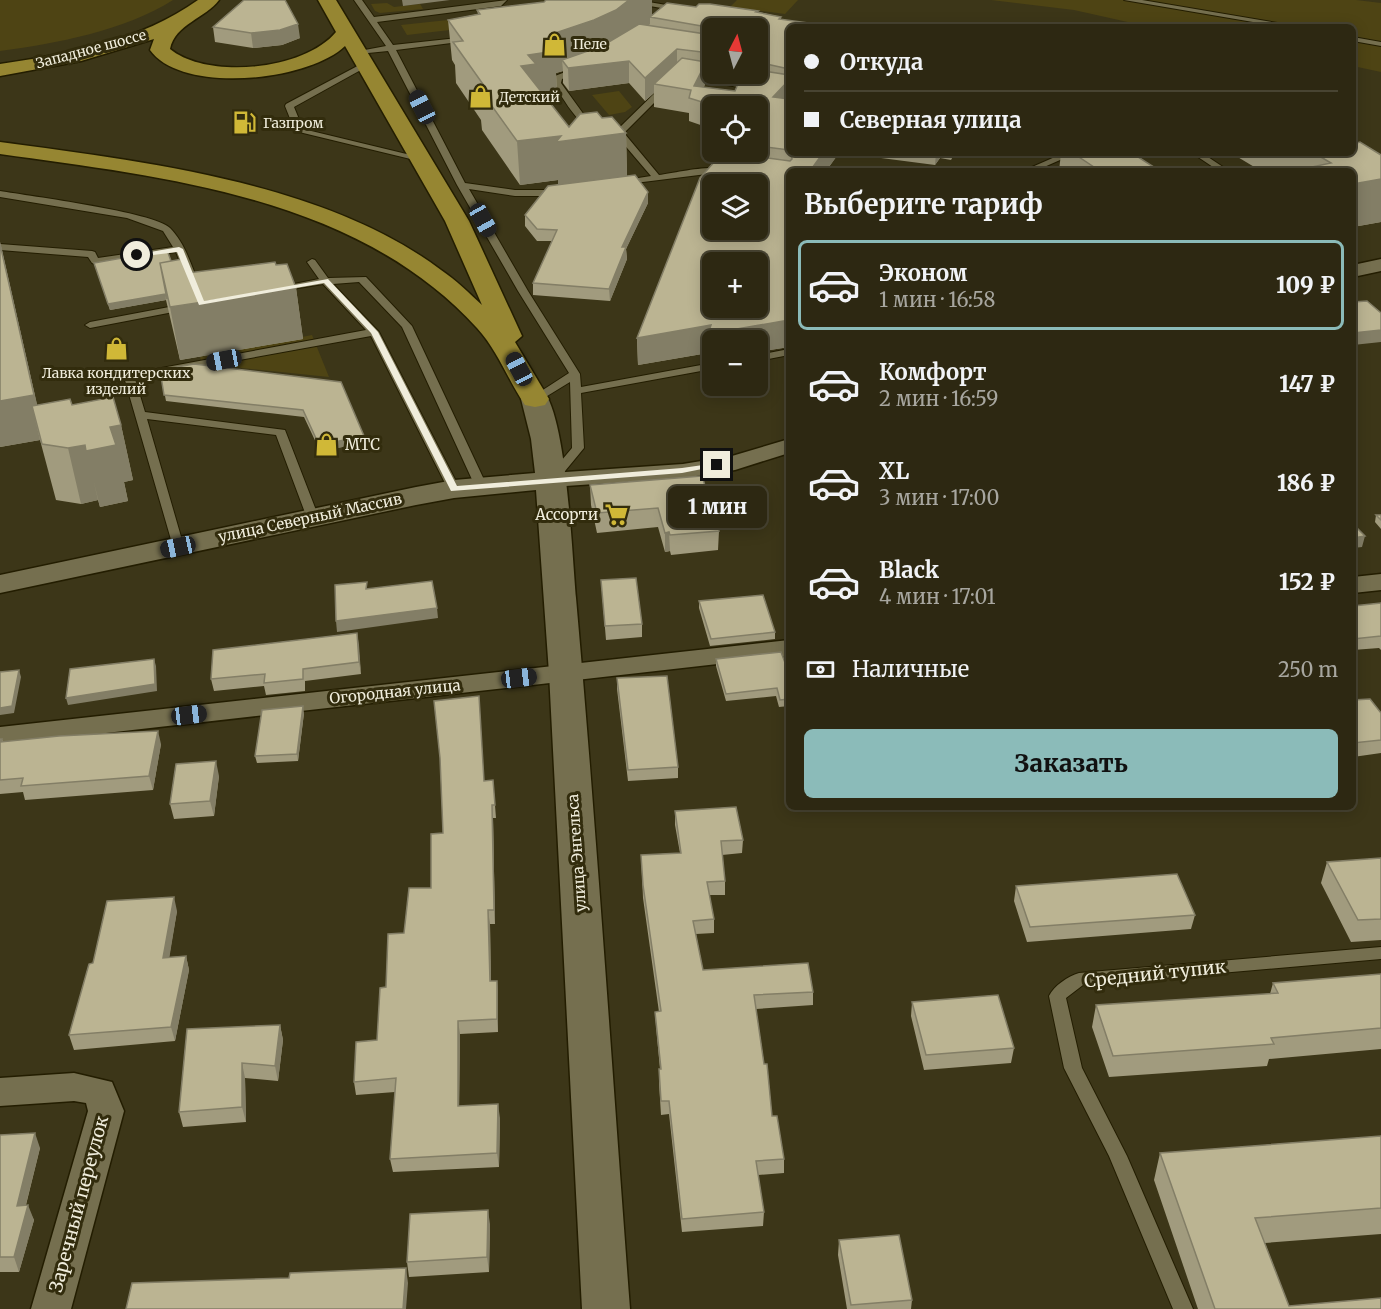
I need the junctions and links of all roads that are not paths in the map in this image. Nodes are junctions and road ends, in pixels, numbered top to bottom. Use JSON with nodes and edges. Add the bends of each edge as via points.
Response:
{"nodes":[{"id":1,"x":327,"y":0,"type":"edge"},
{"id":2,"x":358,"y":0,"type":"edge"},
{"id":3,"x":620,"y":0,"type":"edge"},
{"id":4,"x":1128,"y":0,"type":"edge"},
{"id":5,"x":209,"y":2,"type":"edge"},
{"id":6,"x":502,"y":2,"type":"edge"},
{"id":7,"x":691,"y":9,"type":"edge"},
{"id":8,"x":508,"y":12,"type":"edge"},
{"id":9,"x":183,"y":18,"type":"junction"},
{"id":10,"x":371,"y":20,"type":"junction"},
{"id":11,"x":1278,"y":24,"type":"edge"},
{"id":12,"x":346,"y":32,"type":"junction"},
{"id":13,"x":481,"y":38,"type":"edge"},
{"id":14,"x":1356,"y":40,"type":"edge"},
{"id":15,"x":1381,"y":45,"type":"edge"},
{"id":16,"x":391,"y":48,"type":"junction"},
{"id":17,"x":361,"y":58,"type":"junction"},
{"id":18,"x":591,"y":66,"type":"edge"},
{"id":19,"x":0,"y":70,"type":"edge"},
{"id":20,"x":679,"y":75,"type":"edge"},
{"id":21,"x":702,"y":79,"type":"edge"},
{"id":22,"x":671,"y":82,"type":"edge"},
{"id":23,"x":732,"y":84,"type":"edge"},
{"id":24,"x":786,"y":93,"type":"edge"},
{"id":25,"x":619,"y":133,"type":"junction"},
{"id":26,"x":0,"y":148,"type":"edge"},
{"id":27,"x":1064,"y":156,"type":"edge"},
{"id":28,"x":1201,"y":156,"type":"edge"},
{"id":29,"x":420,"y":160,"type":"junction"},
{"id":30,"x":1034,"y":168,"type":"edge"},
{"id":31,"x":1220,"y":168,"type":"edge"},
{"id":32,"x":730,"y":172,"type":"edge"},
{"id":33,"x":657,"y":178,"type":"junction"},
{"id":34,"x":462,"y":185,"type":"junction"},
{"id":35,"x":611,"y":185,"type":"edge"},
{"id":36,"x":565,"y":192,"type":"edge"},
{"id":37,"x":0,"y":194,"type":"edge"},
{"id":38,"x":0,"y":247,"type":"edge"},
{"id":39,"x":179,"y":249,"type":"junction"},
{"id":40,"x":312,"y":262,"type":"dead end"},
{"id":41,"x":1381,"y":265,"type":"edge"},
{"id":42,"x":1356,"y":270,"type":"edge"},
{"id":43,"x":325,"y":281,"type":"junction"},
{"id":44,"x":269,"y":291,"type":"edge"},
{"id":45,"x":90,"y":325,"type":"dead end"},
{"id":46,"x":374,"y":332,"type":"junction"},
{"id":47,"x":786,"y":353,"type":"edge"},
{"id":48,"x":768,"y":356,"type":"edge"},
{"id":49,"x":702,"y":368,"type":"edge"},
{"id":50,"x":575,"y":374,"type":"junction"},
{"id":51,"x":576,"y":391,"type":"junction"},
{"id":52,"x":535,"y":399,"type":"junction"},
{"id":53,"x":140,"y":415,"type":"junction"},
{"id":54,"x":786,"y":447,"type":"edge"},
{"id":55,"x":551,"y":480,"type":"junction"},
{"id":56,"x":468,"y":488,"type":"junction"},
{"id":57,"x":313,"y":518,"type":"junction"},
{"id":58,"x":178,"y":547,"type":"junction"},
{"id":59,"x":1381,"y":582,"type":"edge"},
{"id":60,"x":0,"y":584,"type":"edge"},
{"id":61,"x":1356,"y":585,"type":"edge"},
{"id":62,"x":786,"y":648,"type":"edge"},
{"id":63,"x":566,"y":673,"type":"junction"},
{"id":64,"x":0,"y":736,"type":"edge"},
{"id":65,"x":1381,"y":953,"type":"edge"},
{"id":66,"x":0,"y":1092,"type":"edge"},
{"id":67,"x":51,"y":1309,"type":"edge"},
{"id":68,"x":606,"y":1309,"type":"edge"},
{"id":69,"x":1183,"y":1309,"type":"edge"}],
"edges":[{"from":1,"to":12,"type":"highway"},
{"from":2,"to":10,"type":"lane"},
{"from":3,"to":7,"type":"lane","via":[[676,11]]},
{"from":4,"to":11,"type":"lane"},
{"from":5,"to":9,"type":"highway","name":"Западное шоссе"},
{"from":6,"to":8,"type":"lane"},
{"from":6,"to":10,"type":"lane"},
{"from":9,"to":12,"type":"highway","via":[[162,41],[160,50],[167,59],[184,66],[209,70],[276,68],[308,61],[330,51]]},
{"from":9,"to":19,"type":"highway","name":"Западное шоссе","via":[[110,46]]},
{"from":10,"to":16,"type":"lane"},
{"from":12,"to":17,"type":"highway"},
{"from":13,"to":16,"type":"lane"},
{"from":14,"to":15,"type":"lane"},
{"from":16,"to":17,"type":"lane"},
{"from":16,"to":34,"type":"lane"},
{"from":17,"to":29,"type":"highway"},
{"from":17,"to":29,"type":"lane","via":[[289,106],[299,131]]},
{"from":18,"to":25,"type":"lane","via":[[564,74],[557,83],[584,121]]},
{"from":20,"to":21,"type":"lane"},
{"from":22,"to":25,"type":"lane"},
{"from":23,"to":24,"type":"lane"},
{"from":25,"to":33,"type":"lane"},
{"from":26,"to":52,"type":"highway","via":[[228,186],[301,208],[369,236],[430,272],[480,315],[511,354]]},
{"from":27,"to":30,"type":"lane"},
{"from":28,"to":31,"type":"lane"},
{"from":29,"to":52,"type":"highway","via":[[462,231],[492,293]]},
{"from":32,"to":33,"type":"lane"},
{"from":33,"to":35,"type":"lane"},
{"from":34,"to":36,"type":"lane","via":[[515,194]]},
{"from":34,"to":50,"type":"lane"},
{"from":37,"to":39,"type":"lane","via":[[129,216],[166,229]]},
{"from":38,"to":39,"type":"lane","via":[[92,254],[95,261]]},
{"from":39,"to":45,"type":"lane","via":[[202,304]]},
{"from":40,"to":43,"type":"lane"},
{"from":41,"to":42,"type":"street"},
{"from":43,"to":44,"type":"lane"},
{"from":43,"to":46,"type":"lane"},
{"from":43,"to":56,"type":"lane","via":[[362,279],[407,326]]},
{"from":46,"to":53,"type":"lane","via":[[129,377]]},
{"from":46,"to":56,"type":"lane"},
{"from":47,"to":48,"type":"lane"},
{"from":49,"to":51,"type":"lane"},
{"from":50,"to":51,"type":"lane"},
{"from":50,"to":52,"type":"lane"},
{"from":51,"to":55,"type":"lane","via":[[578,448]]},
{"from":52,"to":55,"type":"main road","name":"улица Энгельса"},
{"from":53,"to":57,"type":"lane","via":[[281,432]]},
{"from":53,"to":58,"type":"lane"},
{"from":54,"to":55,"type":"street","via":[[735,463],[682,471]]},
{"from":55,"to":56,"type":"main road","name":"улица Северный Массив"},
{"from":55,"to":63,"type":"main road","name":"улица Энгельса"},
{"from":56,"to":57,"type":"main road","name":"улица Северный Массив"},
{"from":57,"to":58,"type":"main road","name":"улица Северный Массив"},
{"from":58,"to":60,"type":"main road","name":"улица Северный Массив"},
{"from":59,"to":61,"type":"street"},
{"from":62,"to":63,"type":"street","name":"Огородная улица"},
{"from":63,"to":64,"type":"street","name":"Огородная улица"},
{"from":63,"to":68,"type":"main road","name":"улица Энгельса"},
{"from":65,"to":69,"type":"lane","name":"Средний тупик","via":[[1079,979],[1057,996],[1073,1068],[1118,1156]]},
{"from":66,"to":67,"type":"street","name":"Заречный переулок","via":[[74,1087],[100,1092],[106,1111]]}]}
